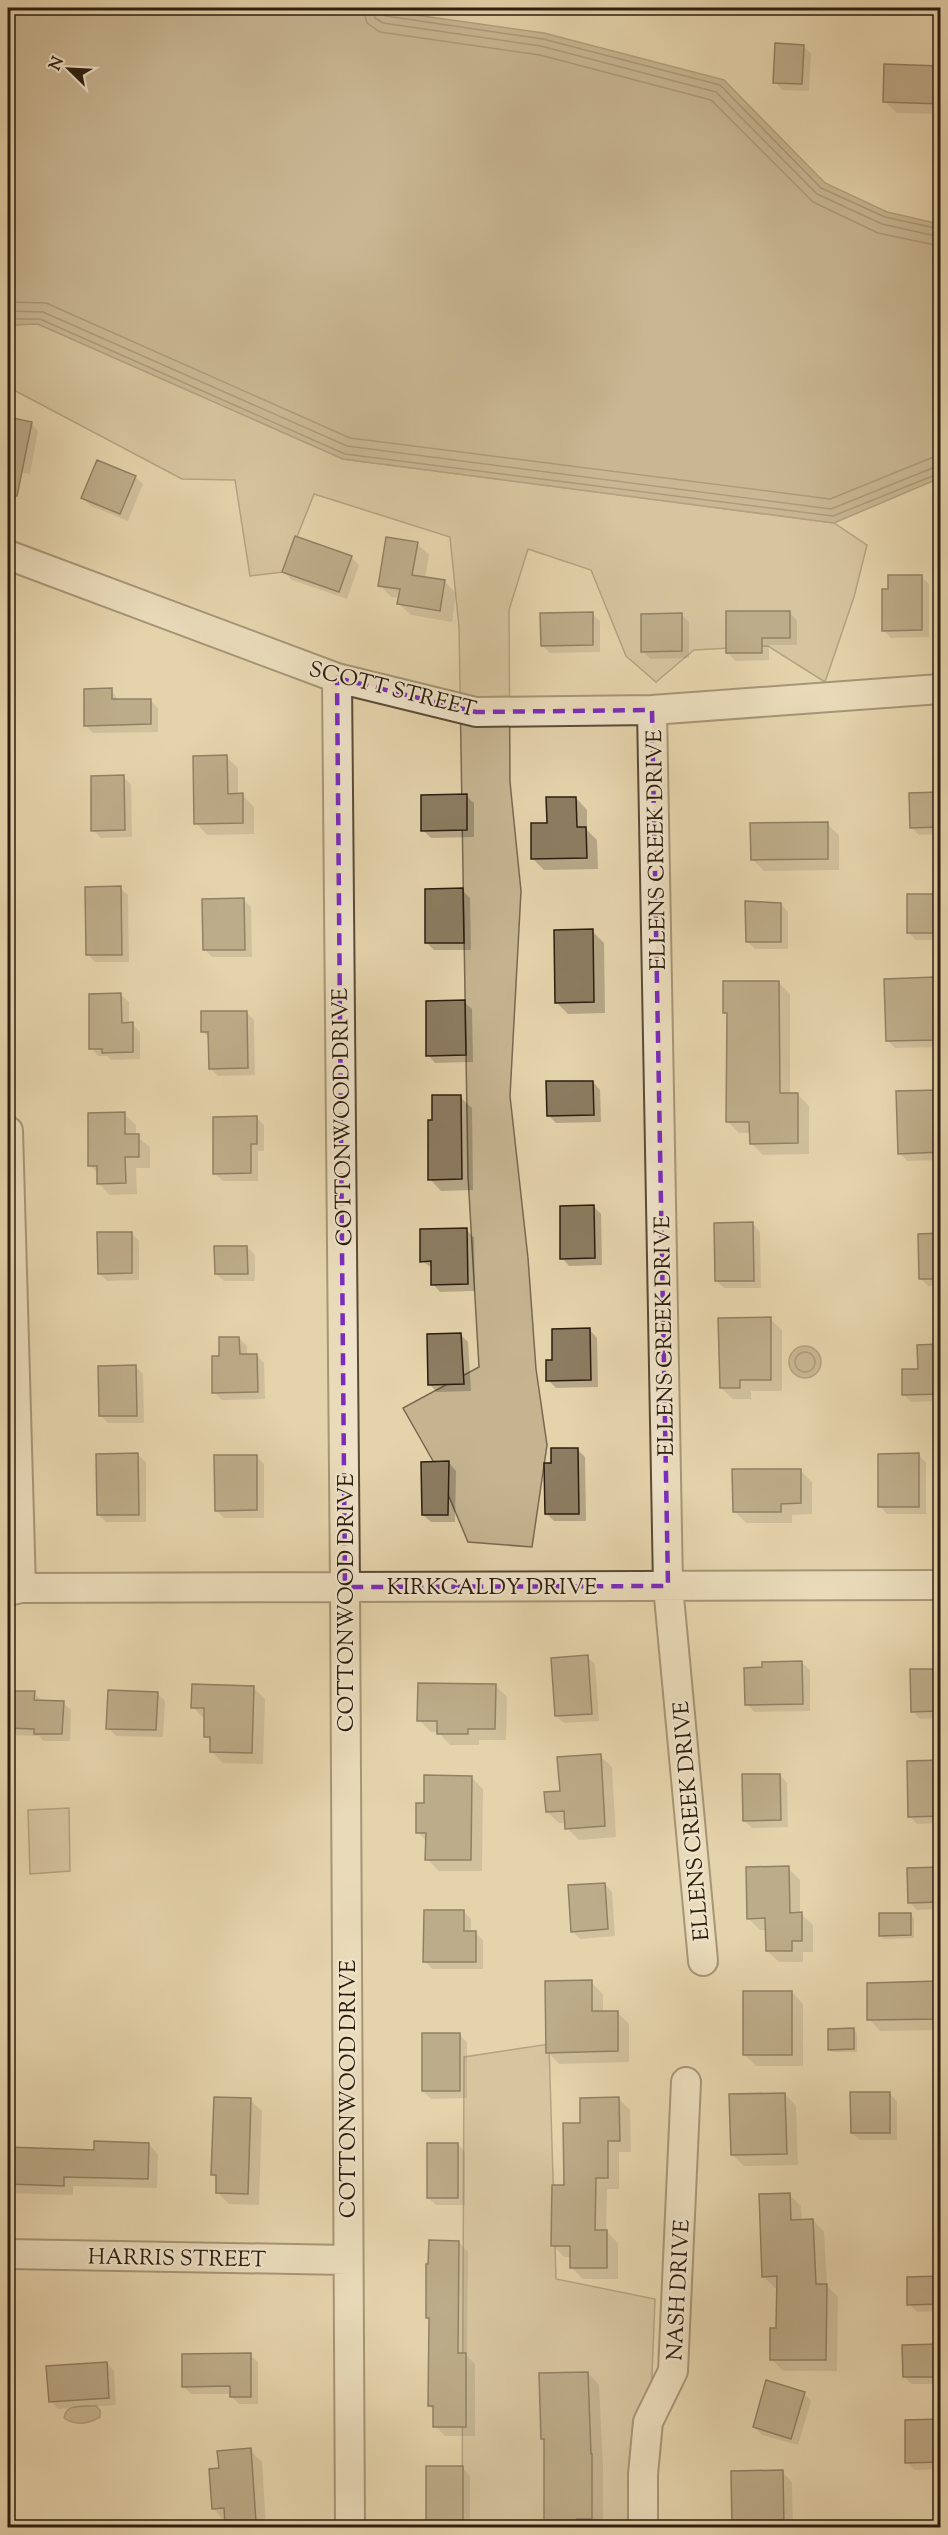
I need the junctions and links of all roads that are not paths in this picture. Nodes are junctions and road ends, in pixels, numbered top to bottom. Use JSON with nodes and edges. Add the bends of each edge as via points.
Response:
{"nodes":[{"id":1,"x":8,"y":555,"type":"edge"},
{"id":2,"x":337,"y":678,"type":"junction"},
{"id":3,"x":940,"y":690,"type":"edge"},
{"id":4,"x":652,"y":710,"type":"junction"},
{"id":5,"x":8,"y":1131,"type":"edge"},
{"id":6,"x":10,"y":1307,"type":"edge"},
{"id":7,"x":940,"y":1585,"type":"edge"},
{"id":8,"x":668,"y":1586,"type":"junction"},
{"id":9,"x":345,"y":1587,"type":"junction"},
{"id":10,"x":14,"y":1589,"type":"edge"},
{"id":11,"x":703,"y":1960,"type":"dead end"},
{"id":12,"x":686,"y":2082,"type":"dead end"},
{"id":13,"x":8,"y":2254,"type":"edge"},
{"id":14,"x":347,"y":2260,"type":"junction"},
{"id":15,"x":350,"y":2528,"type":"edge"},
{"id":16,"x":643,"y":2528,"type":"edge"}],
"edges":[{"from":1,"to":2,"type":"street","name":"SCOTT STREET"},
{"from":2,"to":4,"type":"street","name":"SCOTT STREET","via":[[476,712]]},
{"from":2,"to":9,"type":"street","name":"COTTONWOOD DRIVE"},
{"from":3,"to":4,"type":"street","name":"SCOTT STREET"},
{"from":4,"to":8,"type":"street","name":"ELLENS CREEK DRIVE"},
{"from":5,"to":6,"type":"street"},
{"from":6,"to":10,"type":"street"},
{"from":7,"to":8,"type":"street","name":"KIRKCALDY DRIVE"},
{"from":8,"to":9,"type":"street","name":"KIRKCALDY DRIVE"},
{"from":8,"to":11,"type":"street","name":"ELLENS CREEK DRIVE"},
{"from":9,"to":10,"type":"street","name":"KIRKCALDY DRIVE"},
{"from":9,"to":14,"type":"street","name":"COTTONWOOD DRIVE"},
{"from":12,"to":16,"type":"street","name":"NASH DRIVE","via":[[673,2371],[648,2422]]},
{"from":13,"to":14,"type":"street","name":"HARRIS STREET"},
{"from":14,"to":15,"type":"street","name":"COTTONWOOD DRIVE"}]}
